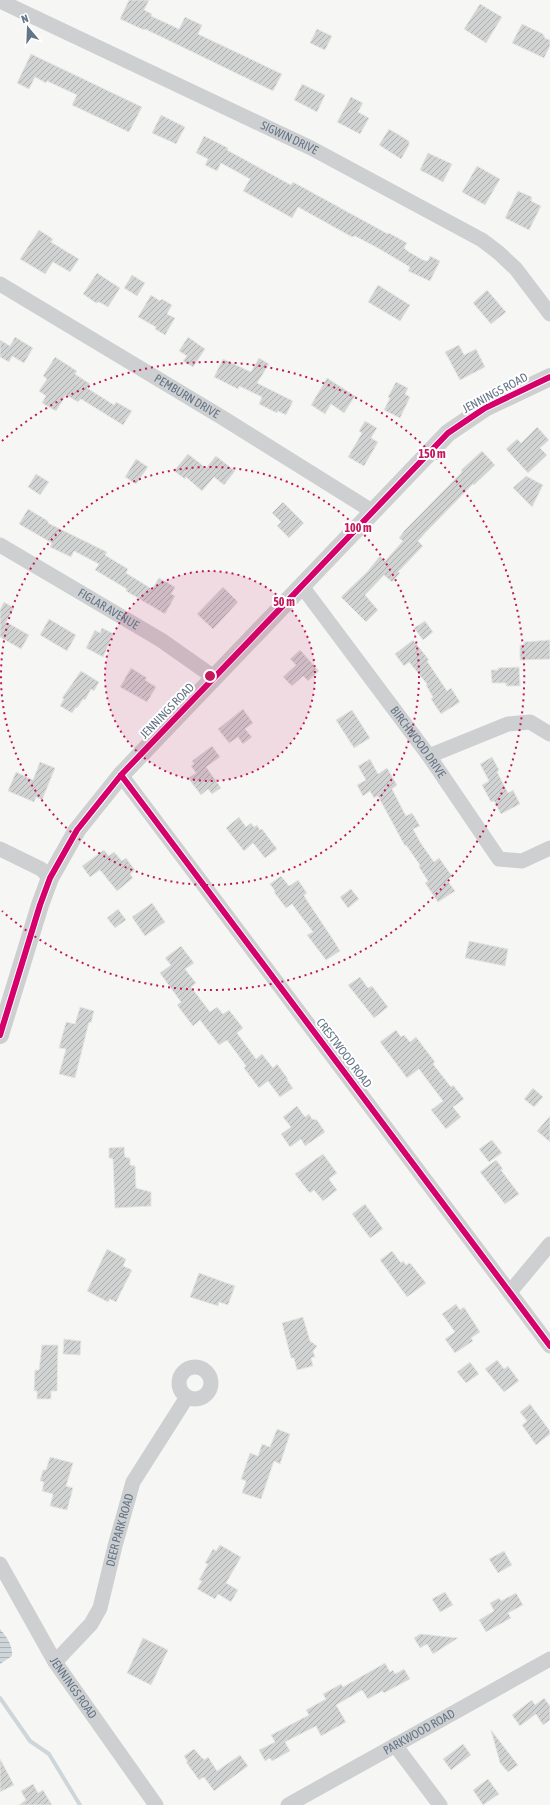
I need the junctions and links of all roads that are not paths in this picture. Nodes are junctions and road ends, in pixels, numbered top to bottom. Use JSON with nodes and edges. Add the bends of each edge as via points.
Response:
{"nodes":[{"id":1,"x":0,"y":1,"type":"edge"},
{"id":2,"x":0,"y":284,"type":"edge"},
{"id":3,"x":550,"y":314,"type":"edge"},
{"id":4,"x":550,"y":377,"type":"edge"},
{"id":5,"x":372,"y":511,"type":"junction"},
{"id":6,"x":0,"y":545,"type":"edge"},
{"id":7,"x":301,"y":585,"type":"junction"},
{"id":8,"x":215,"y":678,"type":"junction"},
{"id":9,"x":550,"y":734,"type":"edge"},
{"id":10,"x":429,"y":756,"type":"junction"},
{"id":11,"x":121,"y":775,"type":"junction"},
{"id":12,"x":550,"y":848,"type":"edge"},
{"id":13,"x":0,"y":849,"type":"edge"},
{"id":14,"x":50,"y":878,"type":"junction"},
{"id":15,"x":0,"y":1035,"type":"edge"},
{"id":16,"x":550,"y":1244,"type":"edge"},
{"id":17,"x":510,"y":1292,"type":"junction"},
{"id":18,"x":550,"y":1346,"type":"edge"},
{"id":19,"x":187,"y":1398,"type":"dead end"},
{"id":20,"x":0,"y":1564,"type":"edge"},
{"id":21,"x":550,"y":1659,"type":"edge"},
{"id":22,"x":55,"y":1662,"type":"junction"},
{"id":23,"x":395,"y":1745,"type":"junction"},
{"id":24,"x":156,"y":1805,"type":"edge"},
{"id":25,"x":288,"y":1805,"type":"edge"},
{"id":26,"x":440,"y":1805,"type":"edge"}],
"edges":[{"from":1,"to":3,"type":"street","name":"SIGWIN DRIVE","via":[[311,148],[482,240],[516,269]]},
{"from":2,"to":5,"type":"street","name":"PEMBURN DRIVE"},
{"from":4,"to":5,"type":"street","name":"JENNINGS ROAD","via":[[466,419],[448,433]]},
{"from":5,"to":7,"type":"street","name":"JENNINGS ROAD"},
{"from":6,"to":8,"type":"street","name":"FIGLAR AVENUE","via":[[161,640]]},
{"from":7,"to":8,"type":"street","name":"JENNINGS ROAD"},
{"from":7,"to":10,"type":"street","name":"BIRCHWOOD DRIVE"},
{"from":8,"to":11,"type":"street","name":"JENNINGS ROAD"},
{"from":9,"to":10,"type":"street","via":[[530,722],[508,724]]},
{"from":10,"to":12,"type":"street","name":"BIRCHWOOD DRIVE","via":[[499,859],[522,861]]},
{"from":11,"to":14,"type":"street","name":"JENNINGS ROAD","via":[[77,830]]},
{"from":11,"to":17,"type":"street","name":"CRESTWOOD ROAD"},
{"from":13,"to":14,"type":"street","via":[[41,869]]},
{"from":14,"to":15,"type":"street","name":"JENNINGS ROAD"},
{"from":16,"to":17,"type":"street"},
{"from":17,"to":18,"type":"street","name":"CRESTWOOD ROAD"},
{"from":19,"to":22,"type":"street","name":"DEER PARK ROAD","via":[[133,1482],[100,1608],[91,1624]]},
{"from":20,"to":22,"type":"street","name":"JENNINGS ROAD"},
{"from":21,"to":23,"type":"street","name":"PARKWOOD ROAD"},
{"from":22,"to":24,"type":"street","name":"JENNINGS ROAD"},
{"from":23,"to":25,"type":"street","name":"PARKWOOD ROAD"},
{"from":23,"to":26,"type":"street"}]}
